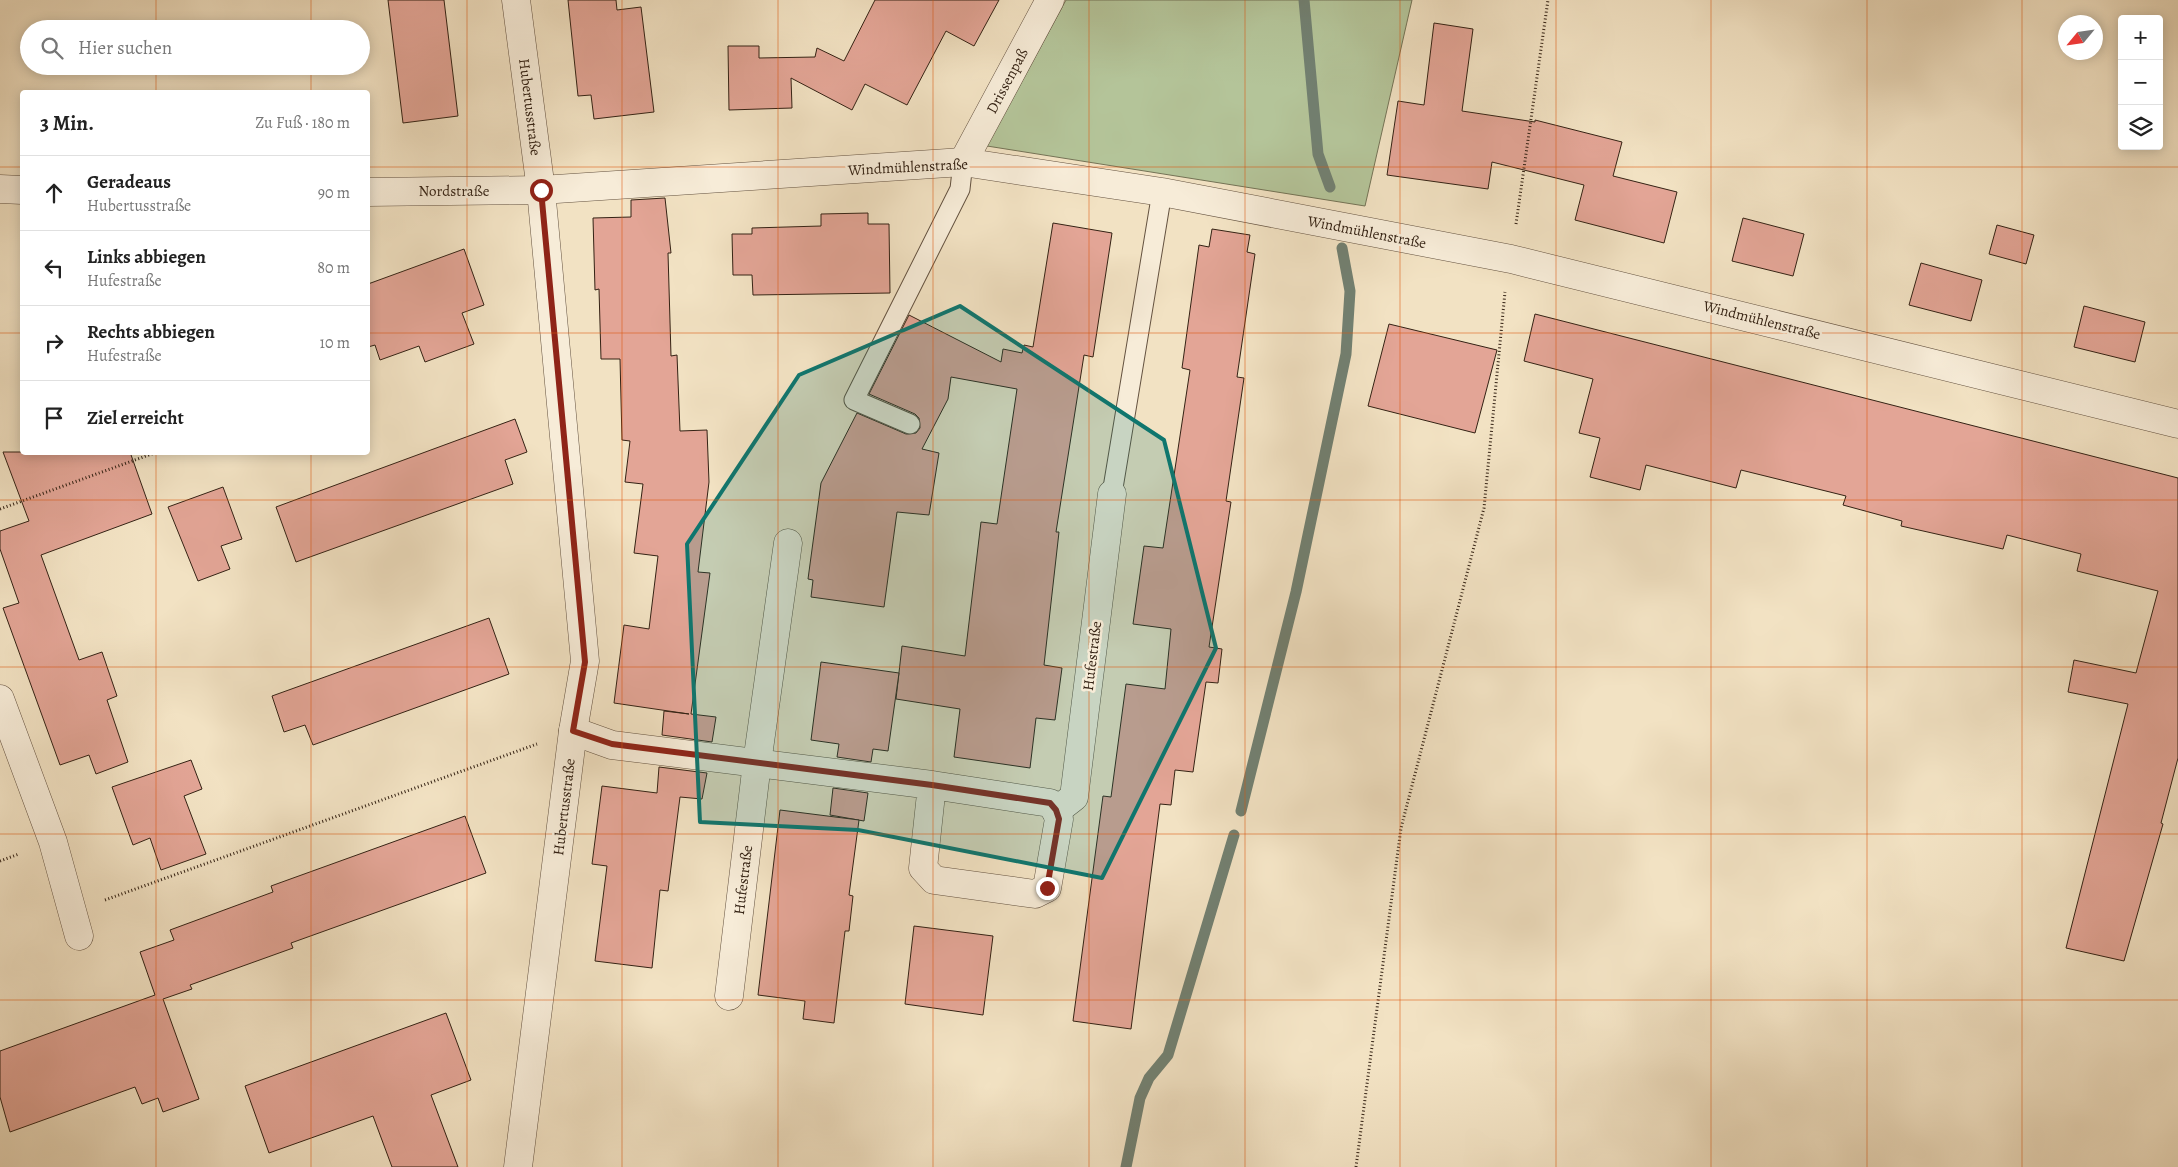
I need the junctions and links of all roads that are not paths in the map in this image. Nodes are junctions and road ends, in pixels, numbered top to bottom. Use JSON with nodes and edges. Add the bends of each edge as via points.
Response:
{"nodes":[{"id":1,"x":516,"y":0,"type":"edge"},
{"id":2,"x":1050,"y":0,"type":"edge"},
{"id":3,"x":963,"y":162,"type":"junction"},
{"id":4,"x":0,"y":189,"type":"edge"},
{"id":5,"x":20,"y":190,"type":"edge"},
{"id":6,"x":541,"y":190,"type":"junction"},
{"id":7,"x":370,"y":192,"type":"edge"},
{"id":8,"x":1162,"y":192,"type":"junction"},
{"id":9,"x":910,"y":424,"type":"dead end"},
{"id":10,"x":2178,"y":424,"type":"edge"},
{"id":11,"x":1112,"y":494,"type":"joint"},
{"id":12,"x":788,"y":543,"type":"dead end"},
{"id":13,"x":0,"y":699,"type":"edge"},
{"id":14,"x":573,"y":731,"type":"junction"},
{"id":15,"x":757,"y":763,"type":"junction"},
{"id":16,"x":932,"y":785,"type":"junction"},
{"id":17,"x":1056,"y":810,"type":"junction"},
{"id":18,"x":75,"y":924,"type":"road end"},
{"id":19,"x":730,"y":996,"type":"dead end"},
{"id":20,"x":518,"y":1167,"type":"edge"}],
"edges":[{"from":1,"to":6,"type":"street","name":"Hubertusstraße"},
{"from":2,"to":3,"type":"street","name":"Drissenpaß"},
{"from":3,"to":6,"type":"street","name":"Windmühlenstraße"},
{"from":3,"to":8,"type":"street","name":"Windmühlenstraße"},
{"from":3,"to":9,"type":"lane","via":[[960,189],[854,400]]},
{"from":4,"to":5,"type":"street"},
{"from":6,"to":7,"type":"street","name":"Nordstraße"},
{"from":6,"to":14,"type":"street","name":"Hubertusstraße","via":[[585,662]]},
{"from":8,"to":10,"type":"street","name":"Windmühlenstraße","via":[[1511,259]]},
{"from":8,"to":11,"type":"lane"},
{"from":11,"to":17,"type":"street","name":"Hufestraße","via":[[1074,797]]},
{"from":12,"to":15,"type":"street","name":"Hufestraße"},
{"from":13,"to":18,"type":"street","via":[[53,842]]},
{"from":14,"to":15,"type":"street","via":[[612,744]]},
{"from":14,"to":20,"type":"street","name":"Hubertusstraße"},
{"from":15,"to":16,"type":"street"},
{"from":15,"to":19,"type":"street","name":"Hufestraße"},
{"from":16,"to":17,"type":"street","via":[[1050,803]]},
{"from":16,"to":17,"type":"street","via":[[924,868],[934,880],[1035,894],[1041,892],[1047,888],[1059,819]]}]}
